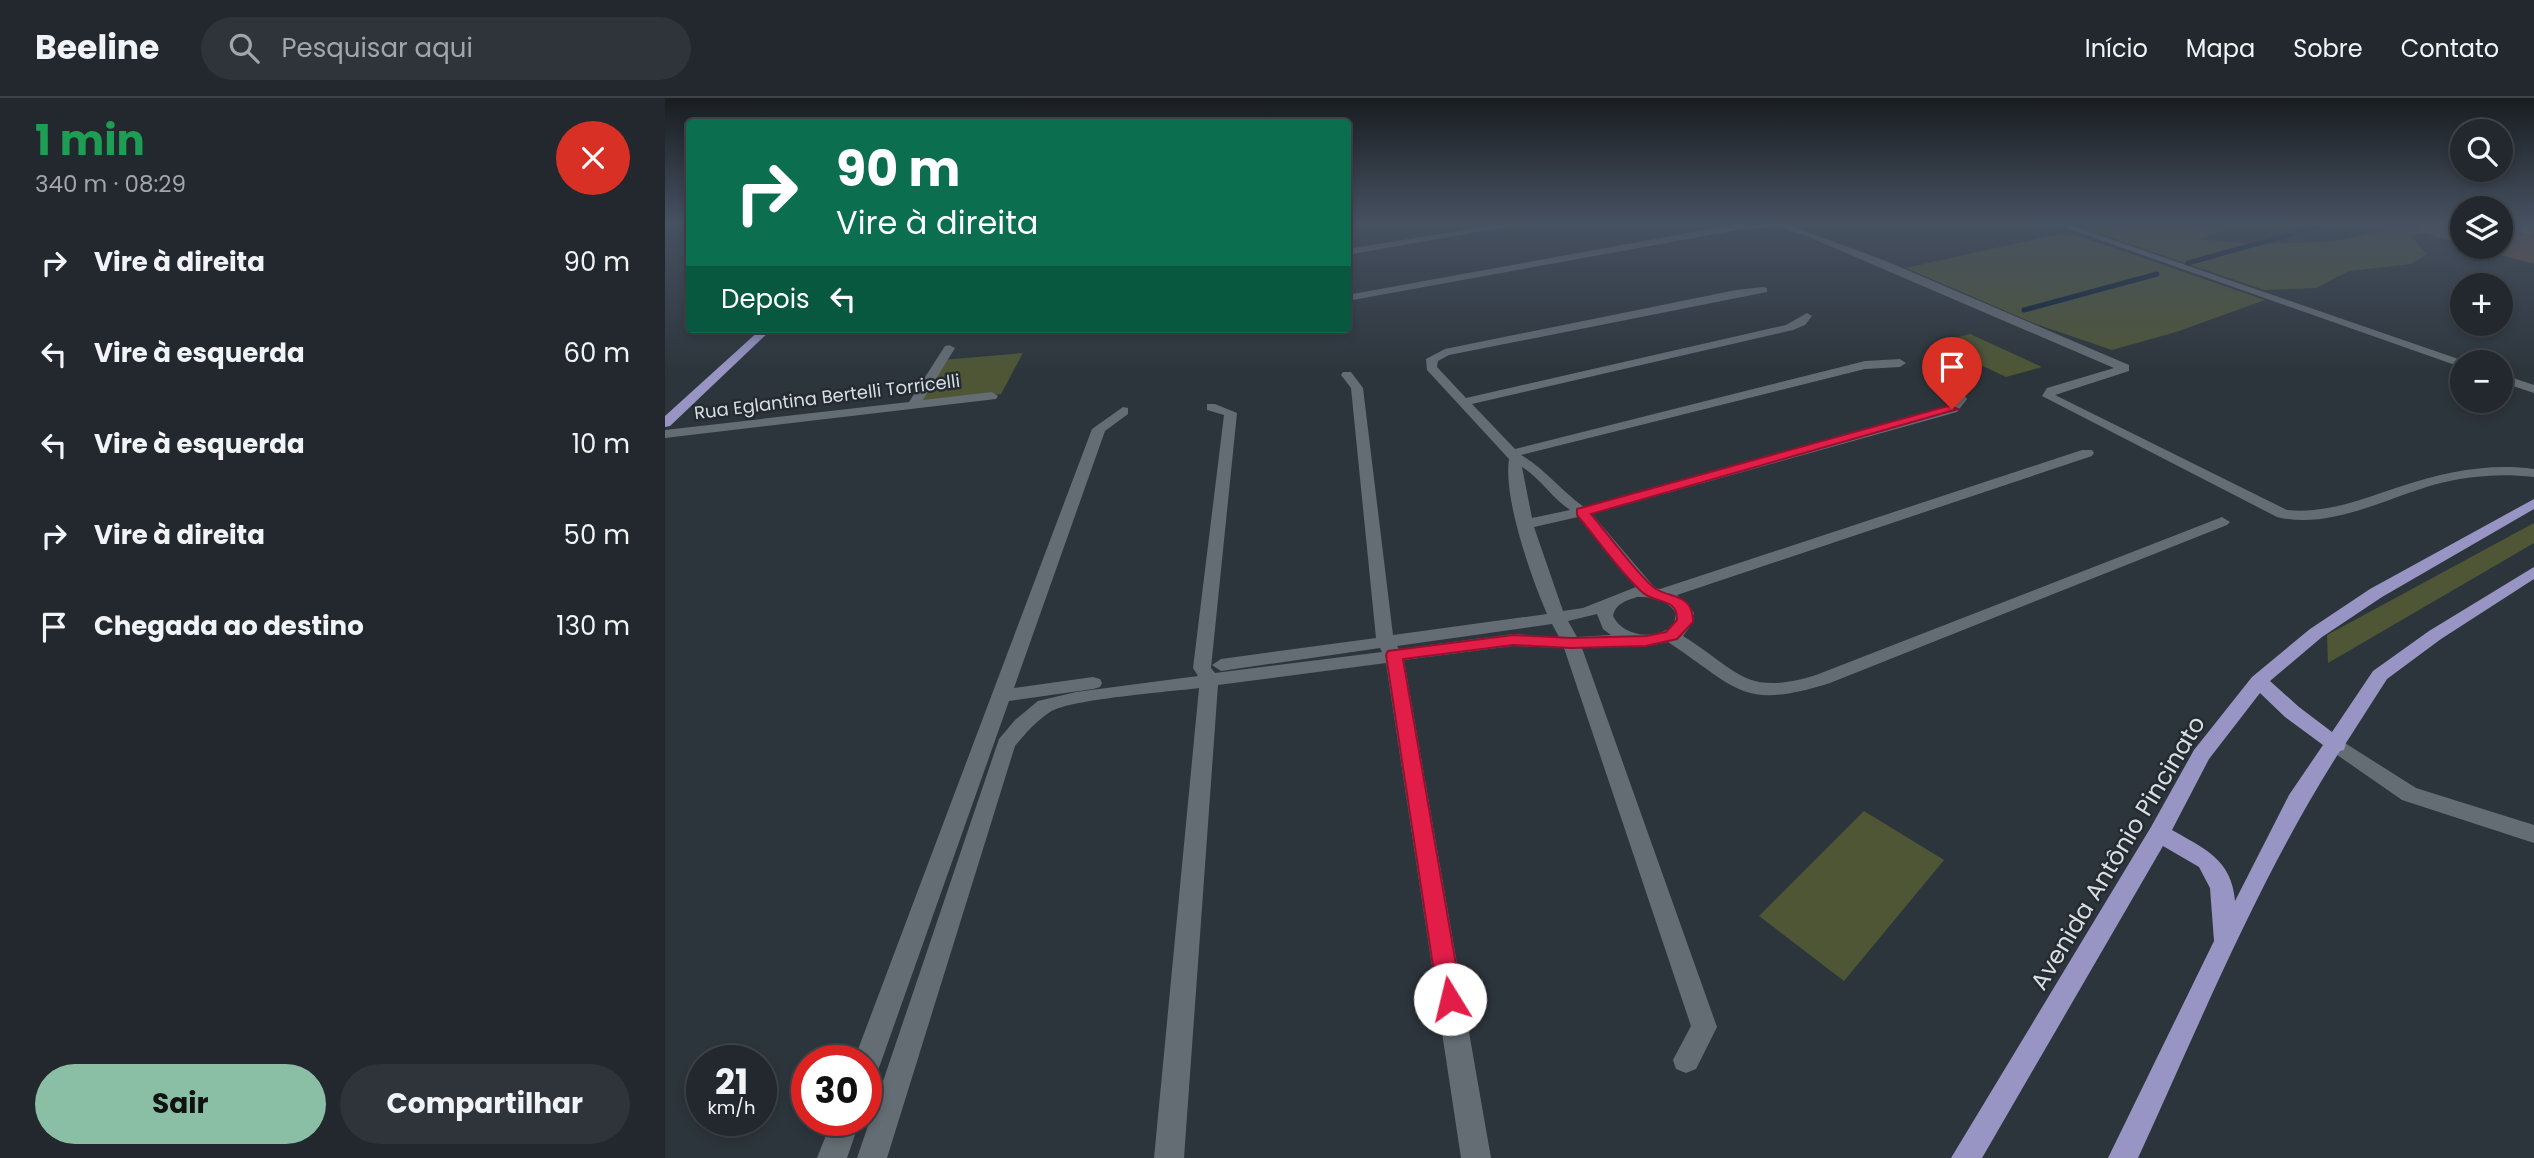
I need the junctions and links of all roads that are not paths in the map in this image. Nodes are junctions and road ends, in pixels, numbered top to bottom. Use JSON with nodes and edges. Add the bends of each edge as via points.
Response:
{"nodes":[{"id":1,"x":1493,"y":271,"type":"edge"},
{"id":2,"x":1903,"y":271,"type":"edge"},
{"id":3,"x":2195,"y":271,"type":"edge"},
{"id":4,"x":1763,"y":290,"type":"dead end"},
{"id":5,"x":1351,"y":297,"type":"edge"},
{"id":6,"x":1807,"y":316,"type":"dead end"},
{"id":7,"x":763,"y":333,"type":"edge"},
{"id":8,"x":949,"y":348,"type":"dead end"},
{"id":9,"x":2450,"y":360,"type":"edge"},
{"id":10,"x":1900,"y":363,"type":"dead end"},
{"id":11,"x":1347,"y":375,"type":"dead end"},
{"id":12,"x":2513,"y":381,"type":"edge"},
{"id":13,"x":2534,"y":389,"type":"edge"},
{"id":14,"x":992,"y":396,"type":"dead end"},
{"id":15,"x":1961,"y":399,"type":"dead end"},
{"id":16,"x":1464,"y":402,"type":"junction"},
{"id":17,"x":914,"y":404,"type":"junction"},
{"id":18,"x":1211,"y":407,"type":"dead end"},
{"id":19,"x":1122,"y":411,"type":"dead end"},
{"id":20,"x":665,"y":423,"type":"edge"},
{"id":21,"x":665,"y":434,"type":"edge"},
{"id":22,"x":2087,"y":453,"type":"dead end"},
{"id":23,"x":1514,"y":455,"type":"junction"},
{"id":24,"x":2534,"y":473,"type":"edge"},
{"id":25,"x":2534,"y":503,"type":"edge"},
{"id":26,"x":1582,"y":512,"type":"junction"},
{"id":27,"x":2222,"y":522,"type":"dead end"},
{"id":28,"x":1525,"y":524,"type":"junction"},
{"id":29,"x":2534,"y":572,"type":"edge"},
{"id":30,"x":1656,"y":593,"type":"junction"},
{"id":31,"x":1614,"y":600,"type":"junction"},
{"id":32,"x":1556,"y":618,"type":"junction"},
{"id":33,"x":1671,"y":636,"type":"junction"},
{"id":34,"x":1632,"y":640,"type":"junction"},
{"id":35,"x":1571,"y":643,"type":"junction"},
{"id":36,"x":1390,"y":648,"type":"junction"},
{"id":37,"x":1205,"y":673,"type":"junction"},
{"id":38,"x":2259,"y":681,"type":"junction"},
{"id":39,"x":1002,"y":696,"type":"junction"},
{"id":40,"x":2337,"y":745,"type":"junction"},
{"id":41,"x":2159,"y":833,"type":"junction"},
{"id":42,"x":2534,"y":834,"type":"edge"},
{"id":43,"x":2225,"y":943,"type":"junction"},
{"id":44,"x":873,"y":1045,"type":"edge"},
{"id":45,"x":1686,"y":1060,"type":"dead end"},
{"id":46,"x":840,"y":1136,"type":"edge"},
{"id":47,"x":832,"y":1158,"type":"edge"},
{"id":48,"x":872,"y":1158,"type":"edge"},
{"id":49,"x":1169,"y":1158,"type":"edge"},
{"id":50,"x":1476,"y":1158,"type":"edge"},
{"id":51,"x":1966,"y":1158,"type":"edge"},
{"id":52,"x":2123,"y":1158,"type":"edge"}],
"edges":[{"from":1,"to":5,"type":"street"},
{"from":2,"to":24,"type":"street","via":[[2125,368],[2051,391],[2048,396],[2287,515],[2311,516],[2353,506],[2467,472],[2492,468]]},
{"from":3,"to":9,"type":"street"},
{"from":4,"to":16,"type":"street","via":[[1445,352],[1432,359],[1431,367]]},
{"from":6,"to":16,"type":"street","via":[[1789,328]]},
{"from":7,"to":20,"type":"main road"},
{"from":8,"to":17,"type":"street"},
{"from":10,"to":23,"type":"street","via":[[1865,365]]},
{"from":11,"to":36,"type":"street","via":[[1357,388]]},
{"from":12,"to":13,"type":"street"},
{"from":14,"to":17,"type":"street","name":"Rua Eglantina Bertelli Torricelli"},
{"from":15,"to":26,"type":"street","via":[[1952,409]]},
{"from":16,"to":23,"type":"street"},
{"from":17,"to":21,"type":"street","name":"Rua Eglantina Bertelli Torricelli"},
{"from":18,"to":37,"type":"street","via":[[1231,413]]},
{"from":19,"to":39,"type":"street","via":[[1099,429]]},
{"from":22,"to":30,"type":"street"},
{"from":23,"to":26,"type":"street"},
{"from":23,"to":28,"type":"street"},
{"from":25,"to":38,"type":"main road","name":"Avenida Antônio Pincinato","via":[[2376,593],[2316,633]]},
{"from":26,"to":28,"type":"street"},
{"from":26,"to":30,"type":"street"},
{"from":27,"to":33,"type":"street","via":[[1789,690],[1760,690],[1735,680]]},
{"from":28,"to":32,"type":"street"},
{"from":29,"to":40,"type":"main road","via":[[2380,675]]},
{"from":30,"to":31,"type":"street","via":[[1623,594]]},
{"from":30,"to":33,"type":"street","via":[[1673,599],[1685,613],[1681,629]]},
{"from":31,"to":32,"type":"street","via":[[1588,612]]},
{"from":31,"to":34,"type":"street","via":[[1607,606],[1605,622]]},
{"from":32,"to":35,"type":"street"},
{"from":32,"to":36,"type":"street"},
{"from":33,"to":34,"type":"street"},
{"from":34,"to":35,"type":"street"},
{"from":35,"to":36,"type":"street","via":[[1513,640]]},
{"from":35,"to":45,"type":"street","via":[[1704,1027]]},
{"from":36,"to":37,"type":"street"},
{"from":36,"to":50,"type":"street"},
{"from":37,"to":39,"type":"street"},
{"from":37,"to":48,"type":"street","via":[[1045,706],[1006,744]]},
{"from":37,"to":49,"type":"street"},
{"from":38,"to":40,"type":"main road"},
{"from":38,"to":41,"type":"main road","name":"Avenida Antônio Pincinato","via":[[2201,755]]},
{"from":39,"to":44,"type":"street"},
{"from":40,"to":42,"type":"street","via":[[2409,794]]},
{"from":40,"to":43,"type":"main road","via":[[2297,801]]},
{"from":41,"to":43,"type":"main road","via":[[2207,861],[2222,887]]},
{"from":41,"to":51,"type":"main road","name":"Avenida Antônio Pincinato"},
{"from":43,"to":52,"type":"main road"},
{"from":46,"to":47,"type":"street"}]}
